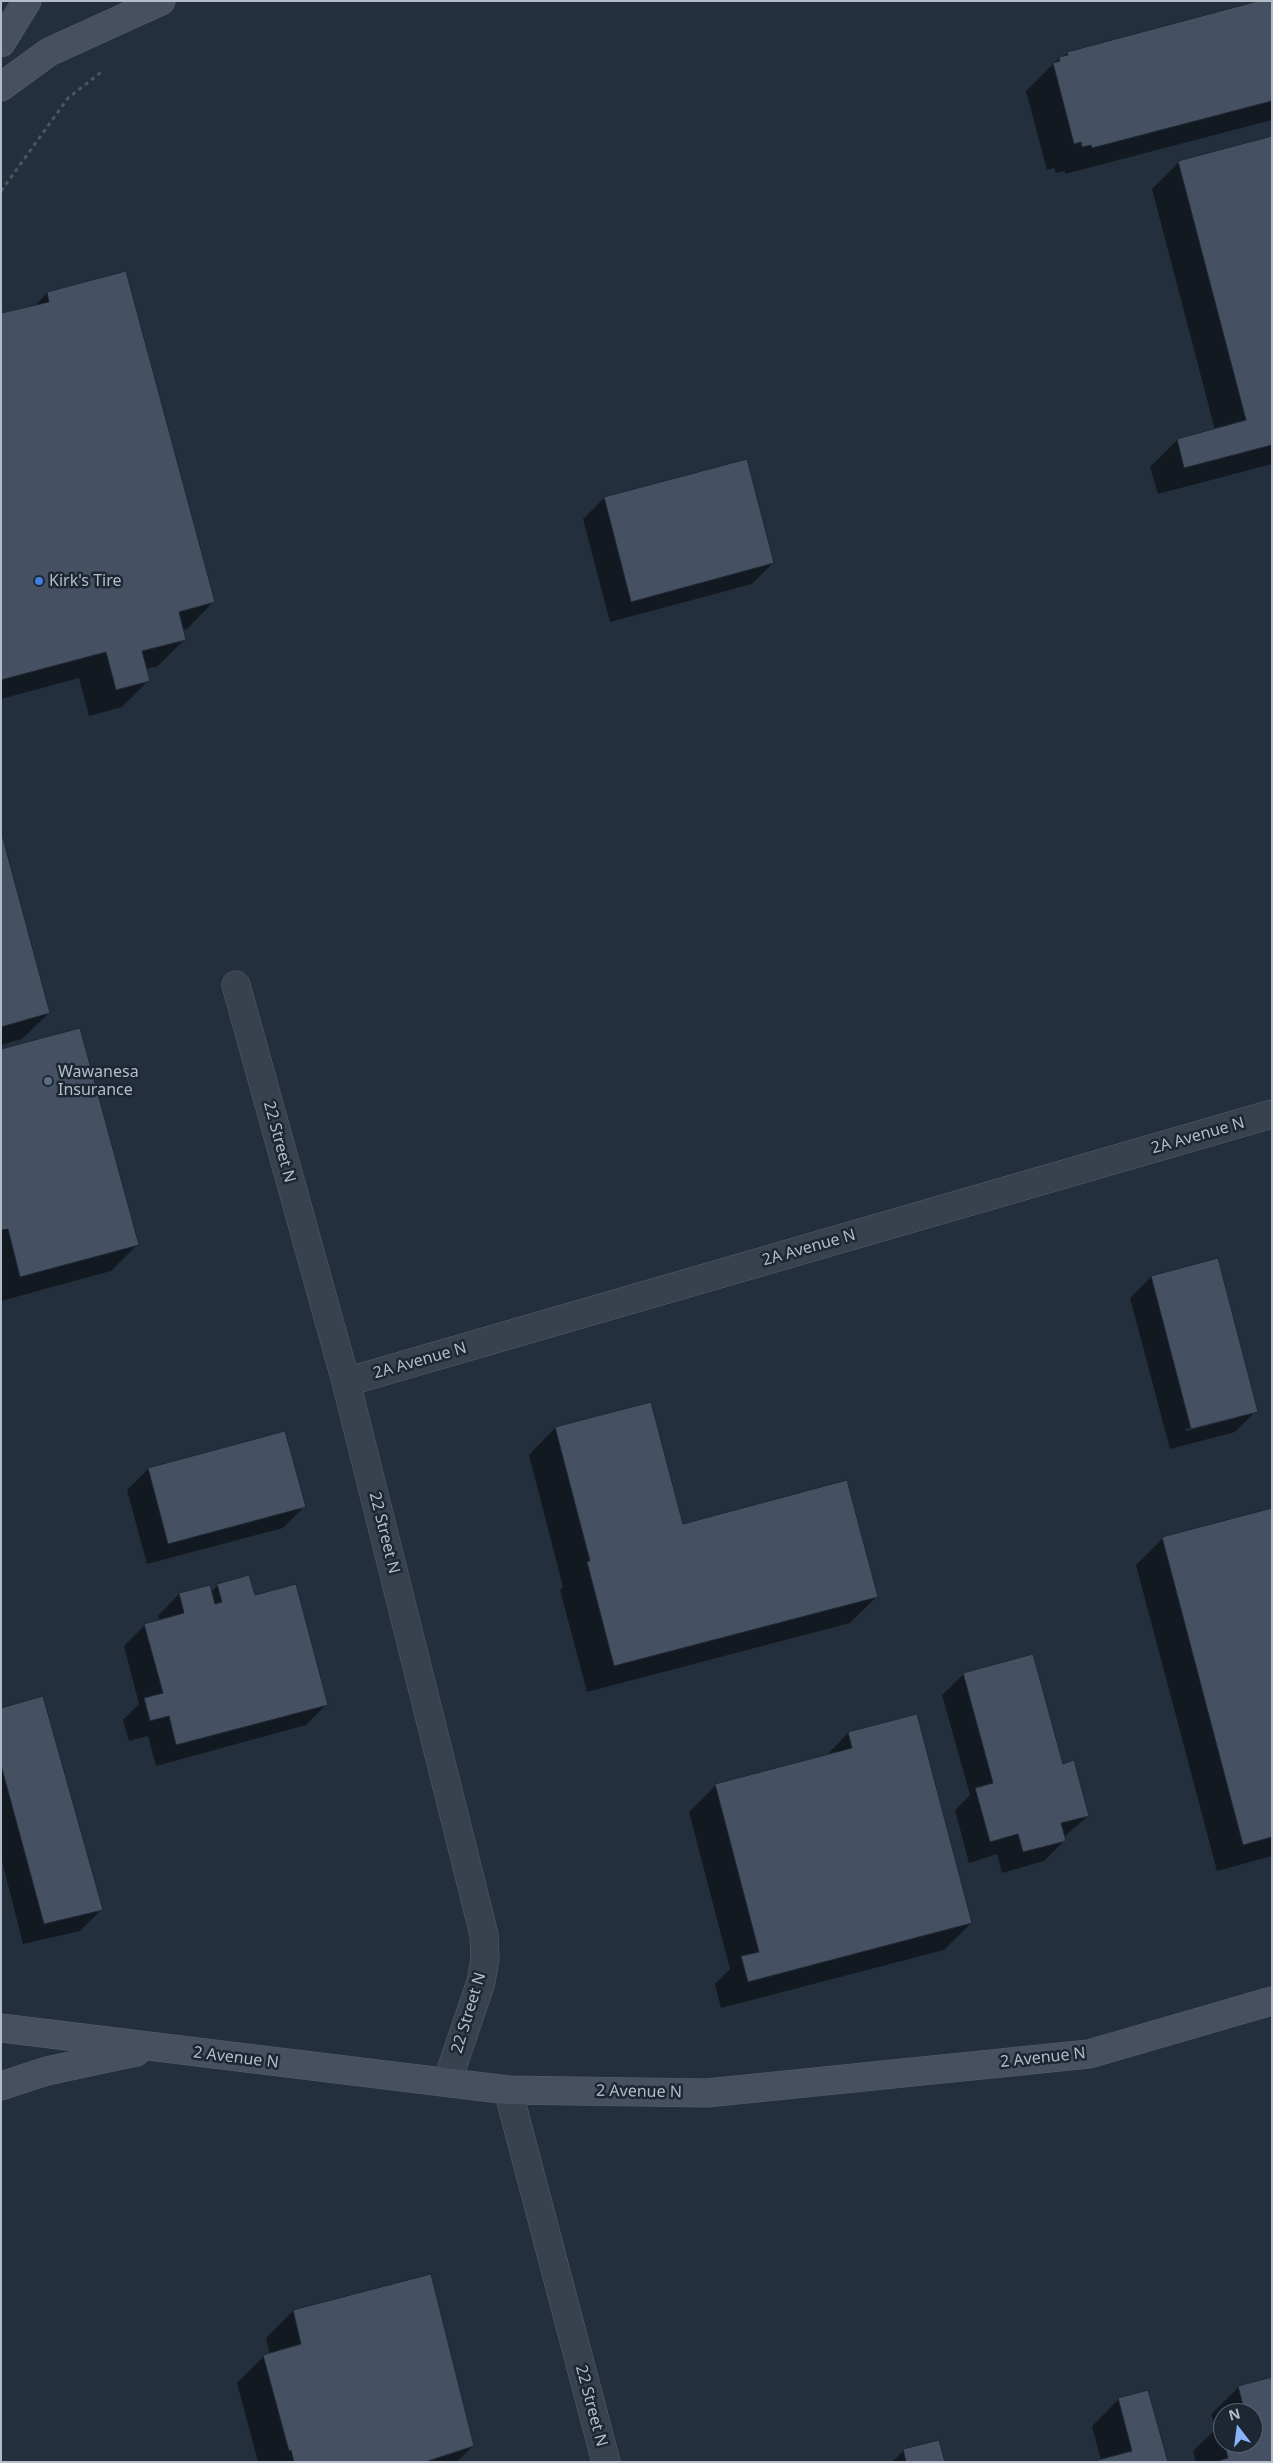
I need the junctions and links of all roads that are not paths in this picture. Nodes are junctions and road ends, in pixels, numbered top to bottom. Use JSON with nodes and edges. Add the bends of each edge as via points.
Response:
{"nodes":[{"id":1,"x":27,"y":1,"type":"edge"},
{"id":2,"x":161,"y":1,"type":"edge"},
{"id":3,"x":1,"y":43,"type":"edge"},
{"id":4,"x":1,"y":87,"type":"edge"},
{"id":5,"x":236,"y":985,"type":"dead end"},
{"id":6,"x":1272,"y":1114,"type":"edge"},
{"id":7,"x":346,"y":1382,"type":"junction"},
{"id":8,"x":1272,"y":2000,"type":"edge"},
{"id":9,"x":1,"y":2028,"type":"edge"},
{"id":10,"x":157,"y":2048,"type":"junction"},
{"id":11,"x":446,"y":2082,"type":"junction"},
{"id":12,"x":1,"y":2086,"type":"edge"},
{"id":13,"x":508,"y":2090,"type":"junction"},
{"id":14,"x":606,"y":2462,"type":"edge"}],
"edges":[{"from":1,"to":3,"type":"street"},
{"from":2,"to":4,"type":"street","via":[[50,52]]},
{"from":5,"to":7,"type":"street","name":"22 Street N"},
{"from":6,"to":7,"type":"street","name":"2A Avenue N"},
{"from":7,"to":11,"type":"street","name":"22 Street N","via":[[484,1935],[485,1959],[481,1982]]},
{"from":8,"to":13,"type":"street","name":"2 Avenue N","via":[[1089,2054],[708,2093]]},
{"from":9,"to":10,"type":"street","name":"2 Avenue N"},
{"from":10,"to":11,"type":"street","name":"2 Avenue N"},
{"from":10,"to":12,"type":"street","via":[[47,2071]]},
{"from":11,"to":13,"type":"street","name":"2 Avenue N"},
{"from":13,"to":14,"type":"street","name":"22 Street N"}]}
